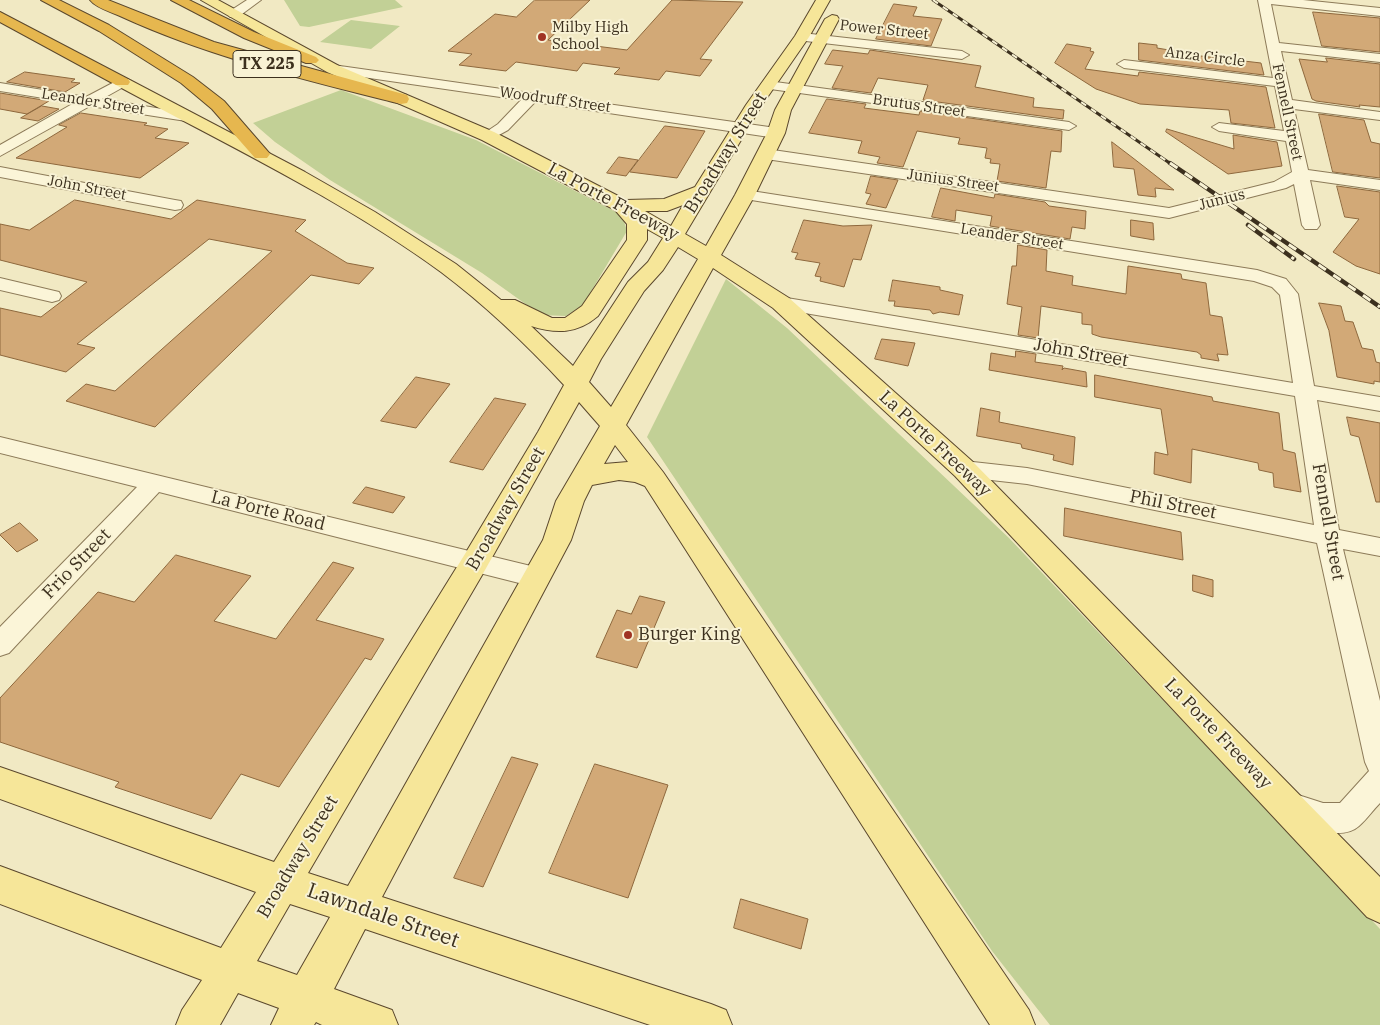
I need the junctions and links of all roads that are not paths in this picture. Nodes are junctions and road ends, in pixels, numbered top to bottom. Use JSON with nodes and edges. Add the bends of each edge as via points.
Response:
{"nodes":[{"id":1,"x":48,"y":0,"type":"edge"},
{"id":2,"x":96,"y":0,"type":"edge"},
{"id":3,"x":111,"y":0,"type":"edge"},
{"id":4,"x":178,"y":0,"type":"edge"},
{"id":5,"x":208,"y":0,"type":"edge"},
{"id":6,"x":256,"y":0,"type":"edge"},
{"id":7,"x":823,"y":0,"type":"edge"},
{"id":8,"x":1264,"y":0,"type":"edge"},
{"id":9,"x":1269,"y":0,"type":"edge"},
{"id":10,"x":838,"y":8,"type":"dead end"},
{"id":11,"x":1380,"y":12,"type":"edge"},
{"id":12,"x":234,"y":14,"type":"junction"},
{"id":13,"x":129,"y":15,"type":"junction"},
{"id":14,"x":0,"y":16,"type":"edge"},
{"id":15,"x":802,"y":37,"type":"junction"},
{"id":16,"x":822,"y":39,"type":"junction"},
{"id":17,"x":1273,"y":46,"type":"junction"},
{"id":18,"x":962,"y":55,"type":"dead end"},
{"id":19,"x":1380,"y":58,"type":"edge"},
{"id":20,"x":1124,"y":64,"type":"dead end"},
{"id":21,"x":333,"y":69,"type":"junction"},
{"id":22,"x":122,"y":82,"type":"junction"},
{"id":23,"x":1281,"y":83,"type":"junction"},
{"id":24,"x":768,"y":85,"type":"junction"},
{"id":25,"x":0,"y":87,"type":"edge"},
{"id":26,"x":795,"y":89,"type":"junction"},
{"id":27,"x":532,"y":97,"type":"junction"},
{"id":28,"x":401,"y":99,"type":"junction"},
{"id":29,"x":87,"y":101,"type":"junction"},
{"id":30,"x":1286,"y":104,"type":"junction"},
{"id":31,"x":1380,"y":116,"type":"edge"},
{"id":32,"x":186,"y":117,"type":"junction"},
{"id":33,"x":1069,"y":126,"type":"dead end"},
{"id":34,"x":1219,"y":126,"type":"dead end"},
{"id":35,"x":740,"y":127,"type":"junction"},
{"id":36,"x":776,"y":133,"type":"junction"},
{"id":37,"x":488,"y":136,"type":"junction"},
{"id":38,"x":1293,"y":137,"type":"junction"},
{"id":39,"x":0,"y":151,"type":"edge"},
{"id":40,"x":261,"y":154,"type":"junction"},
{"id":41,"x":766,"y":154,"type":"junction"},
{"id":42,"x":0,"y":172,"type":"edge"},
{"id":43,"x":1300,"y":174,"type":"junction"},
{"id":44,"x":1380,"y":185,"type":"edge"},
{"id":45,"x":703,"y":190,"type":"junction"},
{"id":46,"x":744,"y":195,"type":"junction"},
{"id":47,"x":175,"y":205,"type":"dead end"},
{"id":48,"x":622,"y":206,"type":"junction"},
{"id":49,"x":1141,"y":208,"type":"joint"},
{"id":50,"x":1310,"y":225,"type":"dead end"},
{"id":51,"x":681,"y":239,"type":"junction"},
{"id":52,"x":710,"y":257,"type":"junction"},
{"id":53,"x":656,"y":266,"type":"junction"},
{"id":54,"x":455,"y":273,"type":"junction"},
{"id":55,"x":1278,"y":283,"type":"joint"},
{"id":56,"x":0,"y":284,"type":"edge"},
{"id":57,"x":52,"y":296,"type":"dead end"},
{"id":58,"x":781,"y":303,"type":"junction"},
{"id":59,"x":647,"y":368,"type":"junction"},
{"id":60,"x":575,"y":384,"type":"junction"},
{"id":61,"x":1306,"y":391,"type":"junction"},
{"id":62,"x":1380,"y":404,"type":"edge"},
{"id":63,"x":607,"y":418,"type":"junction"},
{"id":64,"x":0,"y":445,"type":"edge"},
{"id":65,"x":964,"y":469,"type":"junction"},
{"id":66,"x":584,"y":478,"type":"junction"},
{"id":67,"x":654,"y":479,"type":"junction"},
{"id":68,"x":155,"y":482,"type":"junction"},
{"id":69,"x":1328,"y":536,"type":"junction"},
{"id":70,"x":1380,"y":547,"type":"edge"},
{"id":71,"x":475,"y":562,"type":"junction"},
{"id":72,"x":535,"y":577,"type":"junction"},
{"id":73,"x":0,"y":645,"type":"edge"},
{"id":74,"x":1380,"y":762,"type":"edge"},
{"id":75,"x":1380,"y":781,"type":"edge"},
{"id":76,"x":0,"y":783,"type":"edge"},
{"id":77,"x":1286,"y":804,"type":"junction"},
{"id":78,"x":284,"y":882,"type":"junction"},
{"id":79,"x":0,"y":886,"type":"edge"},
{"id":80,"x":1380,"y":904,"type":"edge"},
{"id":81,"x":356,"y":908,"type":"junction"},
{"id":82,"x":230,"y":971,"type":"junction"},
{"id":83,"x":299,"y":1011,"type":"edge"},
{"id":84,"x":1002,"y":1016,"type":"edge"},
{"id":85,"x":197,"y":1025,"type":"edge"},
{"id":86,"x":377,"y":1025,"type":"edge"},
{"id":87,"x":711,"y":1025,"type":"edge"}],
"edges":[{"from":1,"to":40,"type":"highway","via":[[104,28],[186,80],[218,105]]},
{"from":2,"to":13,"type":"highway","number":"TX 225"},
{"from":3,"to":13,"type":"highway"},
{"from":4,"to":21,"type":"highway","via":[[249,36]]},
{"from":5,"to":12,"type":"main road","name":"La Porte Freeway"},
{"from":6,"to":12,"type":"street"},
{"from":7,"to":15,"type":"main road","name":"Broadway Street"},
{"from":8,"to":17,"type":"street","name":"Fennell Street"},
{"from":9,"to":11,"type":"street"},
{"from":10,"to":16,"type":"main road","name":"Broadway Street"},
{"from":12,"to":21,"type":"main road","name":"La Porte Freeway"},
{"from":13,"to":28,"type":"highway","number":"TX 225","via":[[249,59]]},
{"from":14,"to":22,"type":"highway"},
{"from":15,"to":16,"type":"street","name":"Power Street"},
{"from":15,"to":24,"type":"main road","name":"Broadway Street"},
{"from":16,"to":18,"type":"street","name":"Power Street"},
{"from":16,"to":26,"type":"main road","name":"Broadway Street"},
{"from":17,"to":19,"type":"street"},
{"from":17,"to":23,"type":"street","name":"Fennell Street"},
{"from":20,"to":23,"type":"street","name":"Anza Circle"},
{"from":21,"to":27,"type":"street","name":"Woodruff Street"},
{"from":21,"to":28,"type":"main road","name":"La Porte Freeway"},
{"from":22,"to":29,"type":"street"},
{"from":22,"to":32,"type":"main road"},
{"from":23,"to":30,"type":"street","name":"Fennell Street"},
{"from":24,"to":26,"type":"street","name":"Brutus Street"},
{"from":24,"to":35,"type":"main road","name":"Broadway Street"},
{"from":25,"to":29,"type":"street","name":"Leander Street"},
{"from":26,"to":33,"type":"street","name":"Brutus Street"},
{"from":26,"to":36,"type":"main road","name":"Broadway Street","via":[[783,110]]},
{"from":27,"to":35,"type":"street","name":"Woodruff Street"},
{"from":27,"to":37,"type":"street","via":[[503,127]]},
{"from":28,"to":37,"type":"main road","name":"La Porte Freeway"},
{"from":29,"to":32,"type":"street","name":"Leander Street"},
{"from":29,"to":39,"type":"street"},
{"from":30,"to":31,"type":"street"},
{"from":30,"to":38,"type":"street","name":"Fennell Street"},
{"from":32,"to":40,"type":"main road"},
{"from":34,"to":38,"type":"street"},
{"from":35,"to":36,"type":"street","name":"Woodruff Street"},
{"from":35,"to":45,"type":"main road","name":"Broadway Street"},
{"from":36,"to":41,"type":"main road","name":"Broadway Street"},
{"from":37,"to":48,"type":"main road","name":"La Porte Freeway"},
{"from":38,"to":43,"type":"street","name":"Fennell Street"},
{"from":40,"to":54,"type":"main road","via":[[377,222]]},
{"from":41,"to":46,"type":"main road","name":"Broadway Street"},
{"from":41,"to":49,"type":"street","name":"Junius Street"},
{"from":42,"to":47,"type":"street","name":"John Street"},
{"from":43,"to":44,"type":"street"},
{"from":43,"to":49,"type":"street","name":"Junius","via":[[1280,186],[1169,213]]},
{"from":43,"to":50,"type":"street","name":"Fennell Street"},
{"from":45,"to":48,"type":"main road","via":[[667,205]]},
{"from":45,"to":51,"type":"main road","name":"Broadway Street"},
{"from":46,"to":52,"type":"main road","name":"Broadway Street"},
{"from":46,"to":55,"type":"street","name":"Leander Street","via":[[1257,276]]},
{"from":48,"to":51,"type":"main road","name":"La Porte Freeway"},
{"from":48,"to":54,"type":"main road","via":[[637,223],[637,240],[582,320],[567,326],[536,320]]},
{"from":51,"to":52,"type":"main road","name":"La Porte Freeway"},
{"from":51,"to":53,"type":"main road","name":"Broadway Street"},
{"from":51,"to":59,"type":"main road","via":[[689,256],[686,273],[642,351]]},
{"from":52,"to":58,"type":"main road","name":"La Porte Freeway"},
{"from":52,"to":59,"type":"main road","name":"Broadway Street"},
{"from":53,"to":60,"type":"main road","name":"Broadway Street","via":[[636,287]]},
{"from":53,"to":63,"type":"main road","via":[[648,288],[597,373],[595,392]]},
{"from":54,"to":60,"type":"main road","via":[[550,355]]},
{"from":55,"to":61,"type":"street","name":"Fennell Street","via":[[1289,294]]},
{"from":56,"to":57,"type":"street"},
{"from":58,"to":61,"type":"street","name":"John Street"},
{"from":58,"to":65,"type":"main road","name":"La Porte Freeway"},
{"from":59,"to":63,"type":"main road","name":"Broadway Street"},
{"from":60,"to":63,"type":"main road"},
{"from":60,"to":71,"type":"main road","name":"Broadway Street","via":[[551,432]]},
{"from":61,"to":62,"type":"street","name":"John Street"},
{"from":61,"to":69,"type":"street","name":"Fennell Street"},
{"from":63,"to":66,"type":"main road","name":"Broadway Street"},
{"from":63,"to":67,"type":"main road"},
{"from":64,"to":68,"type":"street","name":"La Porte Road"},
{"from":65,"to":69,"type":"street","name":"Phil Street","via":[[1027,476]]},
{"from":65,"to":77,"type":"main road","name":"La Porte Freeway"},
{"from":66,"to":67,"type":"main road","via":[[635,470]]},
{"from":66,"to":72,"type":"main road","name":"Broadway Street","via":[[570,501],[557,540]]},
{"from":67,"to":84,"type":"main road"},
{"from":68,"to":71,"type":"street","name":"La Porte Road"},
{"from":68,"to":73,"type":"street","name":"Frio Street"},
{"from":69,"to":70,"type":"street","name":"Phil Street"},
{"from":69,"to":74,"type":"street","name":"Fennell Street"},
{"from":71,"to":72,"type":"street","name":"La Porte Road"},
{"from":71,"to":78,"type":"main road","name":"Broadway Street"},
{"from":72,"to":81,"type":"main road","name":"Broadway Street"},
{"from":75,"to":77,"type":"street","via":[[1347,817],[1323,818]]},
{"from":76,"to":78,"type":"main road","name":"Lawndale Street"},
{"from":77,"to":80,"type":"main road","name":"La Porte Freeway"},
{"from":78,"to":81,"type":"main road","name":"Lawndale Street"},
{"from":78,"to":82,"type":"main road","name":"Broadway Street"},
{"from":79,"to":82,"type":"main road"},
{"from":81,"to":83,"type":"main road","name":"Broadway Street"},
{"from":81,"to":87,"type":"main road","name":"Lawndale Street"},
{"from":82,"to":83,"type":"main road"},
{"from":82,"to":85,"type":"main road","name":"Broadway Street"},
{"from":83,"to":86,"type":"main road"}]}
